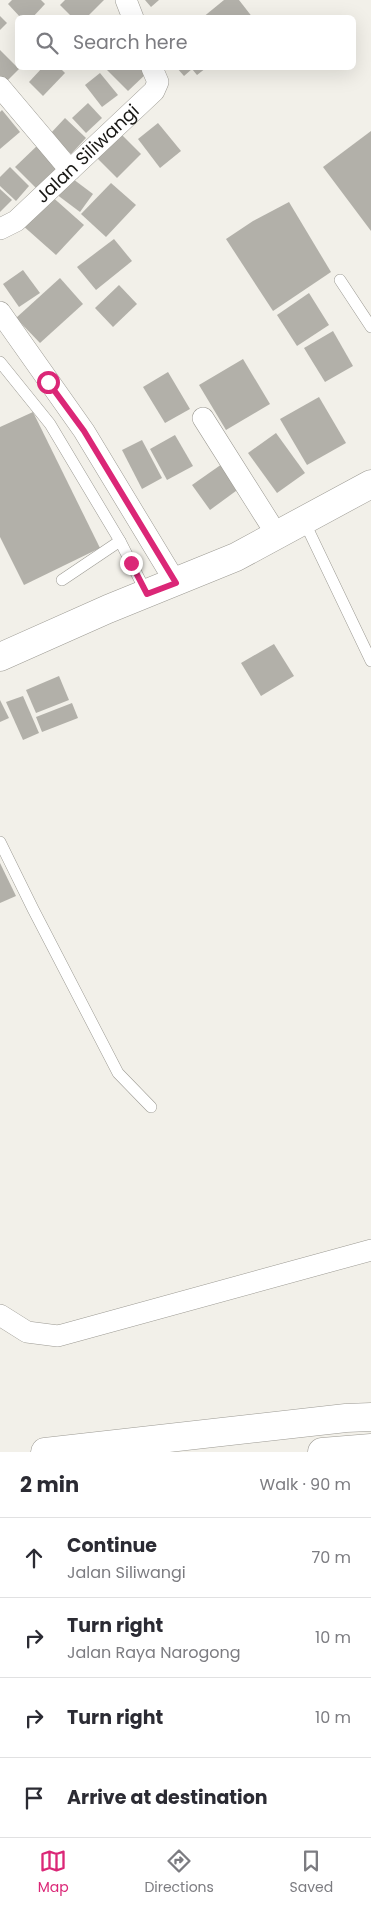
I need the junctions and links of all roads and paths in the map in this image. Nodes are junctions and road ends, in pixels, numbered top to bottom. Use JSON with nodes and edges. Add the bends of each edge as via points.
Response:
{"nodes":[{"id":1,"x":126,"y":0,"type":"edge"},
{"id":2,"x":133,"y":15,"type":"edge"},
{"id":3,"x":153,"y":70,"type":"edge"},
{"id":4,"x":0,"y":87,"type":"edge"},
{"id":5,"x":70,"y":170,"type":"junction"},
{"id":6,"x":0,"y":229,"type":"edge"},
{"id":7,"x":340,"y":280,"type":"dead end"},
{"id":8,"x":0,"y":312,"type":"edge"},
{"id":9,"x":371,"y":327,"type":"edge"},
{"id":10,"x":0,"y":362,"type":"edge"},
{"id":11,"x":203,"y":418,"type":"dead end"},
{"id":12,"x":371,"y":484,"type":"edge"},
{"id":13,"x":304,"y":521,"type":"junction"},
{"id":14,"x":277,"y":535,"type":"junction"},
{"id":15,"x":120,"y":541,"type":"junction"},
{"id":16,"x":62,"y":580,"type":"dead end"},
{"id":17,"x":176,"y":583,"type":"junction"},
{"id":18,"x":147,"y":594,"type":"junction"},
{"id":19,"x":108,"y":609,"type":"junction"},
{"id":20,"x":0,"y":644,"type":"edge"},
{"id":21,"x":0,"y":657,"type":"edge"},
{"id":22,"x":371,"y":661,"type":"edge"},
{"id":23,"x":0,"y":842,"type":"edge"},
{"id":24,"x":151,"y":1107,"type":"dead end"},
{"id":25,"x":371,"y":1250,"type":"edge"},
{"id":26,"x":0,"y":1315,"type":"edge"},
{"id":27,"x":371,"y":1417,"type":"edge"},
{"id":28,"x":371,"y":1448,"type":"edge"},
{"id":29,"x":45,"y":1452,"type":"edge"},
{"id":30,"x":322,"y":1452,"type":"edge"}],
"edges":[{"from":1,"to":2,"type":"street"},
{"from":3,"to":5,"type":"street","name":"Jalan Siliwangi","via":[[158,82],[154,91]]},
{"from":4,"to":5,"type":"street"},
{"from":5,"to":6,"type":"street","name":"Jalan Siliwangi","via":[[16,221]]},
{"from":7,"to":9,"type":"lane"},
{"from":8,"to":17,"type":"street","via":[[84,431]]},
{"from":10,"to":15,"type":"lane","via":[[50,424]]},
{"from":11,"to":14,"type":"street"},
{"from":12,"to":13,"type":"main road"},
{"from":13,"to":14,"type":"main road"},
{"from":13,"to":22,"type":"lane"},
{"from":14,"to":17,"type":"main road"},
{"from":15,"to":16,"type":"lane"},
{"from":15,"to":18,"type":"lane"},
{"from":17,"to":18,"type":"main road"},
{"from":18,"to":19,"type":"main road"},
{"from":19,"to":20,"type":"main road"},
{"from":19,"to":21,"type":"main road"},
{"from":23,"to":24,"type":"lane","via":[[118,1073]]},
{"from":25,"to":26,"type":"street","via":[[58,1336],[27,1332]]},
{"from":27,"to":29,"type":"main road"},
{"from":28,"to":30,"type":"main road"}]}
